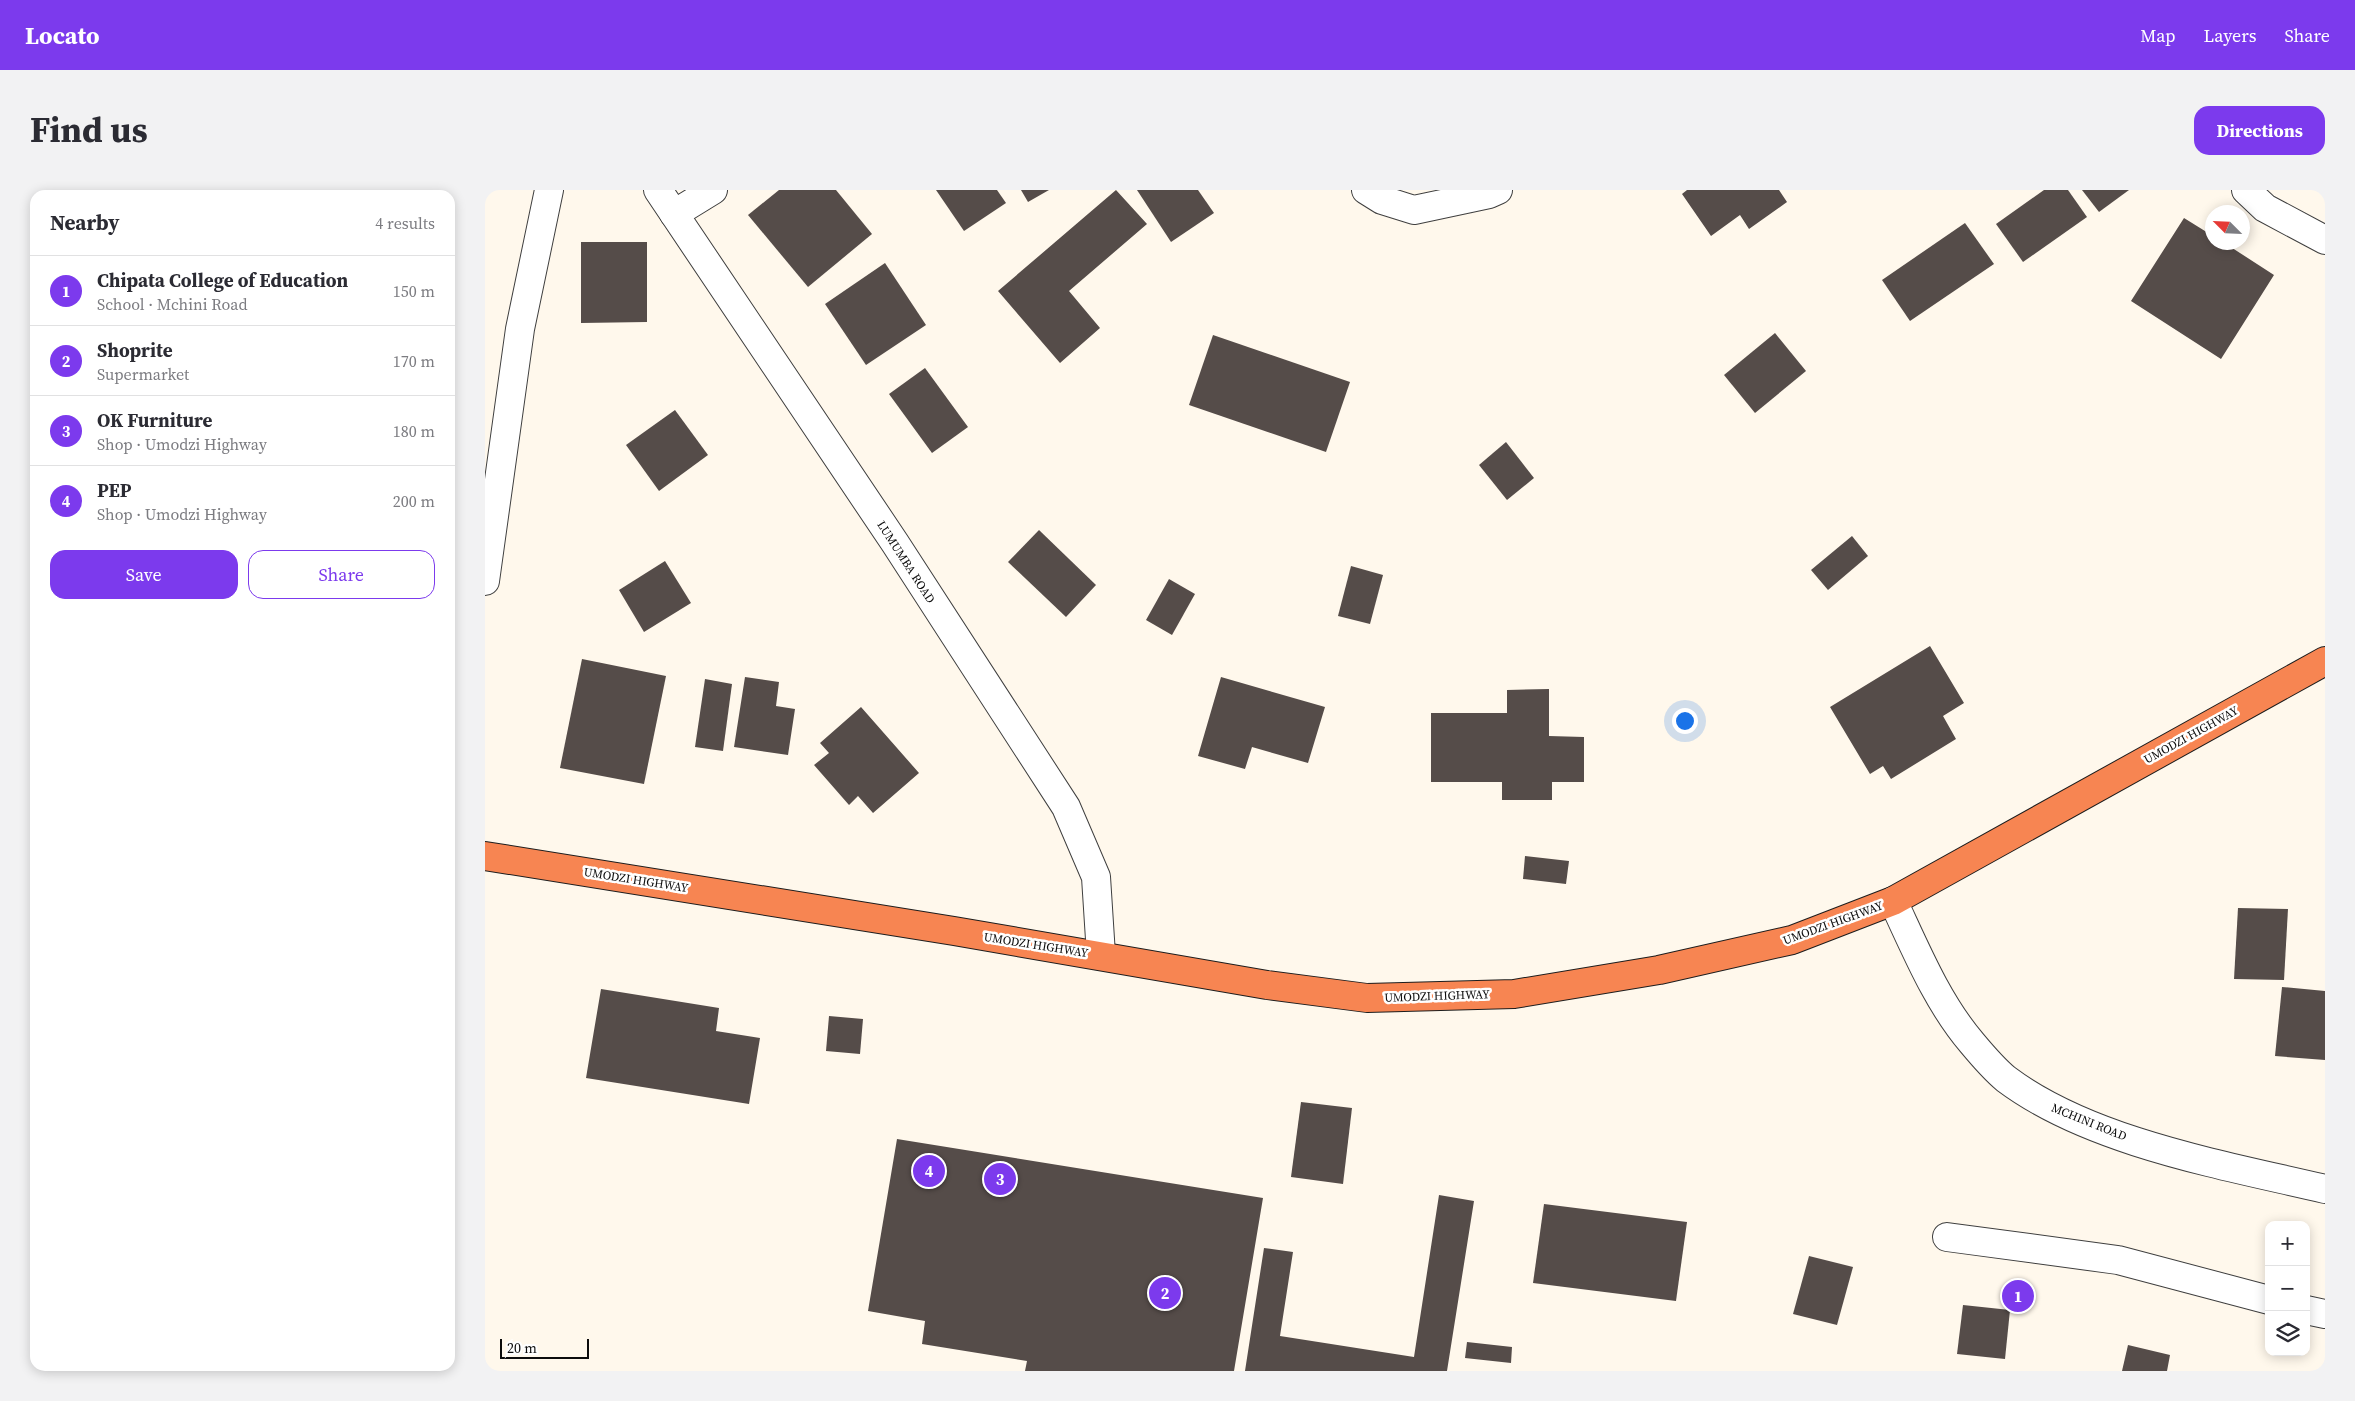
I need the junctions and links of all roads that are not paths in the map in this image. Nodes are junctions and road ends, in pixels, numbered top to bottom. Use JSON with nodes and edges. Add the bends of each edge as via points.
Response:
{"nodes":[{"id":1,"x":549,"y":190,"type":"edge"},
{"id":2,"x":658,"y":190,"type":"edge"},
{"id":3,"x":713,"y":190,"type":"edge"},
{"id":4,"x":1366,"y":190,"type":"edge"},
{"id":5,"x":1498,"y":190,"type":"edge"},
{"id":6,"x":2246,"y":190,"type":"edge"},
{"id":7,"x":674,"y":214,"type":"junction"},
{"id":8,"x":2325,"y":240,"type":"edge"},
{"id":9,"x":485,"y":581,"type":"edge"},
{"id":10,"x":2325,"y":661,"type":"edge"},
{"id":11,"x":485,"y":856,"type":"edge"},
{"id":12,"x":1893,"y":901,"type":"junction"},
{"id":13,"x":1101,"y":956,"type":"junction"},
{"id":14,"x":2325,"y":1189,"type":"edge"},
{"id":15,"x":1947,"y":1237,"type":"dead end"},
{"id":16,"x":2265,"y":1299,"type":"edge"},
{"id":17,"x":2310,"y":1311,"type":"edge"},
{"id":18,"x":2325,"y":1314,"type":"edge"}],
"edges":[{"from":1,"to":9,"type":"street","via":[[520,329]]},
{"from":2,"to":7,"type":"street","name":"LUMUMBA ROAD"},
{"from":3,"to":7,"type":"street"},
{"from":4,"to":5,"type":"street","via":[[1382,200],[1414,210]]},
{"from":6,"to":8,"type":"street","via":[[2265,208]]},
{"from":7,"to":13,"type":"street","name":"LUMUMBA ROAD","via":[[1066,807],[1096,877]]},
{"from":10,"to":12,"type":"highway","name":"UMODZI HIGHWAY"},
{"from":11,"to":13,"type":"highway","name":"UMODZI HIGHWAY"},
{"from":12,"to":13,"type":"highway","name":"UMODZI HIGHWAY","via":[[1792,940],[1659,970],[1514,994],[1367,998],[1267,985]]},
{"from":12,"to":14,"type":"street","name":"MCHINI ROAD","via":[[1930,980],[1971,1042],[2005,1078],[2058,1112],[2153,1147]]},
{"from":15,"to":16,"type":"street","via":[[2118,1260]]},
{"from":17,"to":18,"type":"street"}]}
